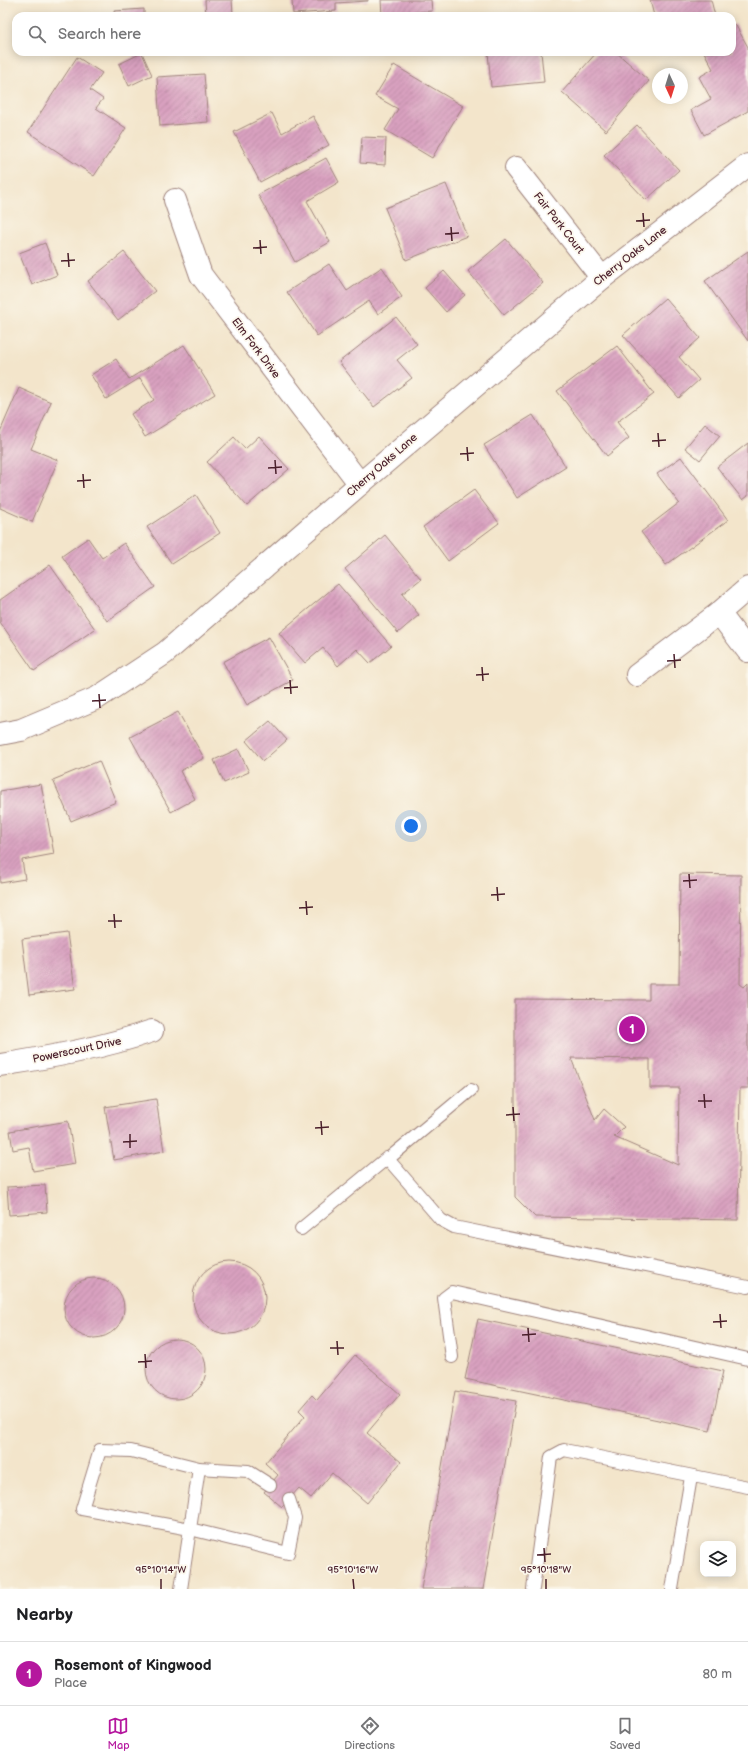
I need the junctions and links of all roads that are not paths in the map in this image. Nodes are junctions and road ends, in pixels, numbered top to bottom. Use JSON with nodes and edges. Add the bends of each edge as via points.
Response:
{"nodes":[{"id":1,"x":748,"y":165,"type":"edge"},
{"id":2,"x":516,"y":168,"type":"dead end"},
{"id":3,"x":175,"y":200,"type":"dead end"},
{"id":4,"x":602,"y":278,"type":"junction"},
{"id":5,"x":360,"y":484,"type":"junction"},
{"id":6,"x":748,"y":588,"type":"edge"},
{"id":7,"x":719,"y":614,"type":"junction"},
{"id":8,"x":748,"y":651,"type":"edge"},
{"id":9,"x":637,"y":674,"type":"dead end"},
{"id":10,"x":0,"y":734,"type":"edge"},
{"id":11,"x":152,"y":1031,"type":"dead end"},
{"id":12,"x":0,"y":1065,"type":"edge"},
{"id":13,"x":472,"y":1090,"type":"dead end"},
{"id":14,"x":388,"y":1159,"type":"junction"},
{"id":15,"x":301,"y":1229,"type":"dead end"},
{"id":16,"x":748,"y":1286,"type":"edge"},
{"id":17,"x":452,"y":1357,"type":"dead end"},
{"id":18,"x":748,"y":1359,"type":"edge"},
{"id":19,"x":199,"y":1468,"type":"junction"},
{"id":20,"x":691,"y":1476,"type":"junction"},
{"id":21,"x":270,"y":1485,"type":"dead end"},
{"id":22,"x":748,"y":1488,"type":"edge"},
{"id":23,"x":289,"y":1500,"type":"dead end"},
{"id":24,"x":190,"y":1530,"type":"junction"},
{"id":25,"x":181,"y":1589,"type":"edge"},
{"id":26,"x":533,"y":1589,"type":"edge"},
{"id":27,"x":672,"y":1589,"type":"edge"}],
"edges":[{"from":1,"to":4,"type":"street","name":"Cherry Oaks Lane"},
{"from":2,"to":4,"type":"street","name":"Fair Park Court"},
{"from":3,"to":5,"type":"street","name":"Elm Fork Drive","via":[[201,275]]},
{"from":4,"to":5,"type":"street","name":"Cherry Oaks Lane"},
{"from":5,"to":10,"type":"street","name":"Cherry Oaks Lane","via":[[165,653],[97,698],[21,730]]},
{"from":6,"to":7,"type":"street"},
{"from":7,"to":8,"type":"street"},
{"from":7,"to":9,"type":"street"},
{"from":11,"to":12,"type":"street","name":"Powerscourt Drive","via":[[113,1044]]},
{"from":13,"to":14,"type":"lane"},
{"from":14,"to":15,"type":"lane"},
{"from":14,"to":16,"type":"lane","via":[[441,1220],[454,1227]]},
{"from":17,"to":18,"type":"lane","via":[[444,1298],[452,1292]]},
{"from":19,"to":21,"type":"lane","via":[[248,1471]]},
{"from":19,"to":24,"type":"lane"},
{"from":19,"to":24,"type":"lane","via":[[131,1451],[100,1450],[82,1509]]},
{"from":20,"to":22,"type":"lane"},
{"from":20,"to":26,"type":"lane","via":[[564,1450],[551,1457]]},
{"from":20,"to":27,"type":"lane"},
{"from":23,"to":24,"type":"lane","via":[[295,1518],[288,1553]]},
{"from":24,"to":25,"type":"lane"}]}
